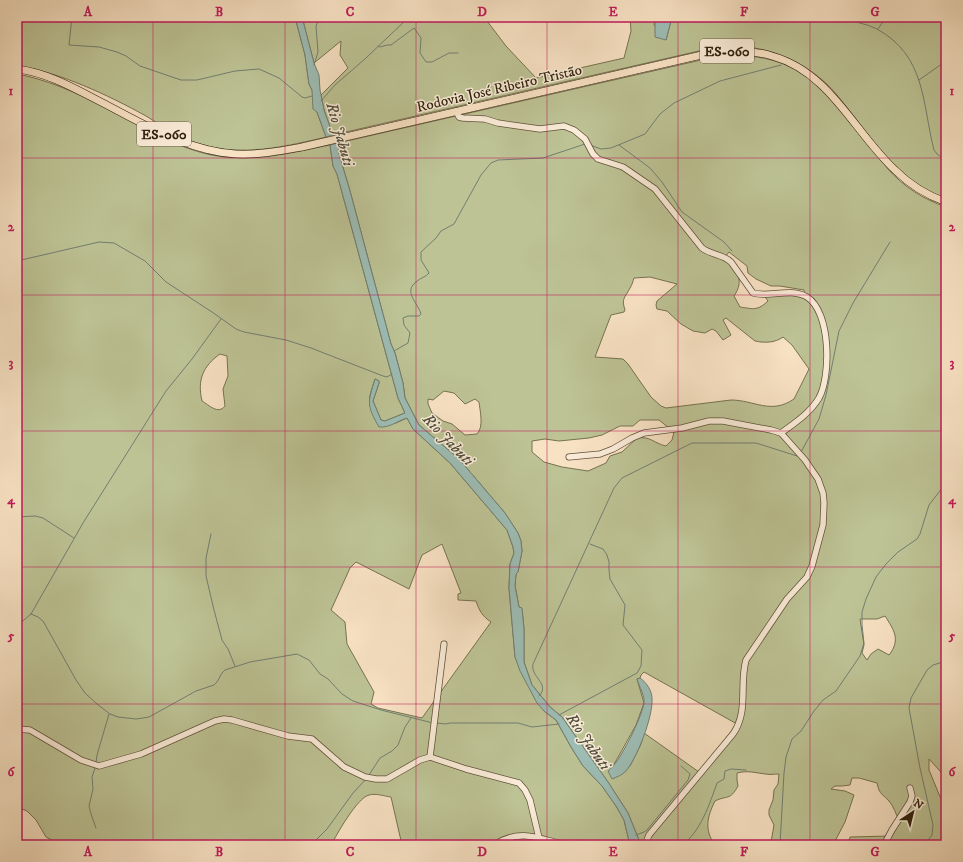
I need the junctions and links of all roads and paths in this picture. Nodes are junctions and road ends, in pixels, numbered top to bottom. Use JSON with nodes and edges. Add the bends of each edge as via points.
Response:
{"nodes":[{"id":1,"x":17,"y":70,"type":"edge"},
{"id":2,"x":456,"y":111,"type":"junction"},
{"id":3,"x":946,"y":202,"type":"edge"},
{"id":4,"x":781,"y":433,"type":"junction"},
{"id":5,"x":569,"y":457,"type":"dead end"},
{"id":6,"x":444,"y":644,"type":"dead end"},
{"id":7,"x":17,"y":729,"type":"edge"},
{"id":8,"x":430,"y":757,"type":"junction"},
{"id":9,"x":910,"y":788,"type":"dead end"},
{"id":10,"x":539,"y":838,"type":"junction"},
{"id":11,"x":494,"y":845,"type":"edge"},
{"id":12,"x":565,"y":845,"type":"edge"},
{"id":13,"x":647,"y":845,"type":"edge"},
{"id":14,"x":884,"y":845,"type":"edge"}],
"edges":[{"from":1,"to":2,"type":"main road","name":"Rodovia José Ribeiro Tristão","number":"ES-060","via":[[56,79],[186,144],[236,154],[270,153]]},
{"from":2,"to":3,"type":"main road","name":"Rodovia José Ribeiro Tristão","number":"ES-060","via":[[706,54],[735,51],[766,54],[799,67],[813,77],[836,99],[894,170],[918,189]]},
{"from":2,"to":4,"type":"street","via":[[459,117],[463,118],[485,119],[542,129],[564,126],[574,130],[586,139],[598,159],[623,167],[655,189],[702,248],[731,262],[752,294],[796,293],[810,300],[821,316],[826,334],[822,390],[812,407]]},
{"from":4,"to":5,"type":"street","via":[[732,422],[709,422],[644,433],[600,454]]},
{"from":4,"to":13,"type":"street","via":[[811,468],[823,493],[824,521],[811,570],[747,657],[744,668],[742,715],[736,729],[649,835]]},
{"from":6,"to":8,"type":"street"},
{"from":7,"to":8,"type":"street","via":[[30,730],[81,760],[97,766],[141,754],[224,719],[288,736],[312,739],[344,767],[365,777],[387,778]]},
{"from":8,"to":10,"type":"street","via":[[519,783],[530,800]]},
{"from":9,"to":14,"type":"street","via":[[910,802]]},
{"from":10,"to":11,"type":"street","via":[[521,834]]},
{"from":10,"to":12,"type":"street"}]}
